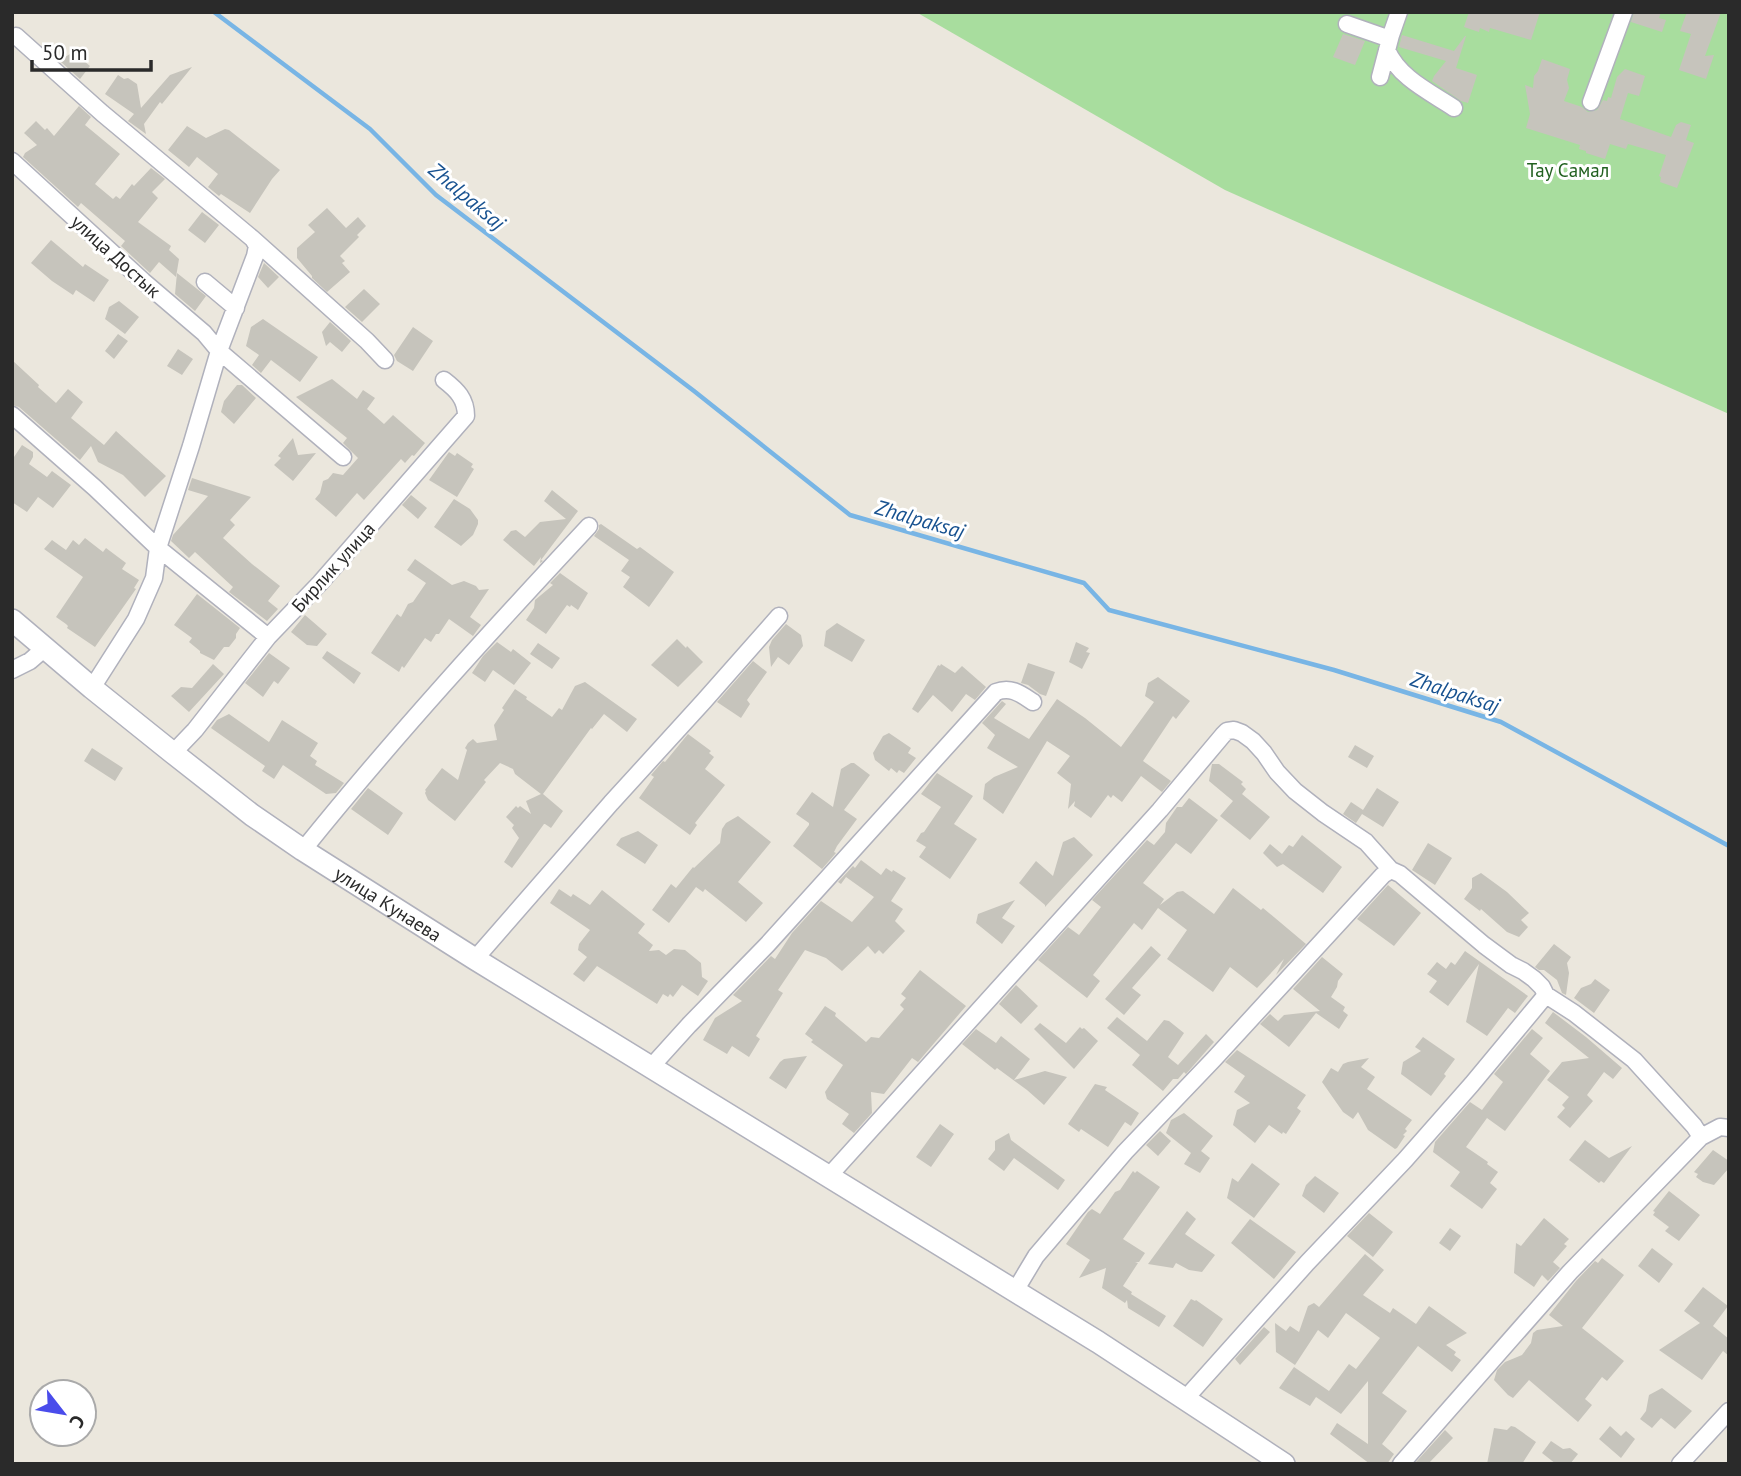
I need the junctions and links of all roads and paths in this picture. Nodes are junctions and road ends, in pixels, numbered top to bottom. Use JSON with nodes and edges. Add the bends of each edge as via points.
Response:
{"nodes":[{"id":1,"x":1399,"y":12,"type":"edge"},
{"id":2,"x":1624,"y":12,"type":"edge"},
{"id":3,"x":1347,"y":23,"type":"dead end"},
{"id":4,"x":16,"y":36,"type":"dead end"},
{"id":5,"x":1388,"y":44,"type":"junction"},
{"id":6,"x":1380,"y":77,"type":"dead end"},
{"id":7,"x":1591,"y":102,"type":"dead end"},
{"id":8,"x":1454,"y":108,"type":"dead end"},
{"id":9,"x":12,"y":161,"type":"edge"},
{"id":10,"x":253,"y":239,"type":"junction"},
{"id":11,"x":205,"y":282,"type":"dead end"},
{"id":12,"x":236,"y":309,"type":"junction"},
{"id":13,"x":219,"y":351,"type":"junction"},
{"id":14,"x":385,"y":360,"type":"dead end"},
{"id":15,"x":444,"y":380,"type":"dead end"},
{"id":16,"x":12,"y":415,"type":"edge"},
{"id":17,"x":343,"y":457,"type":"dead end"},
{"id":18,"x":589,"y":526,"type":"dead end"},
{"id":19,"x":159,"y":548,"type":"junction"},
{"id":20,"x":779,"y":616,"type":"dead end"},
{"id":21,"x":12,"y":620,"type":"edge"},
{"id":22,"x":268,"y":637,"type":"junction"},
{"id":23,"x":45,"y":648,"type":"junction"},
{"id":24,"x":12,"y":670,"type":"edge"},
{"id":25,"x":92,"y":688,"type":"junction"},
{"id":26,"x":1033,"y":702,"type":"dead end"},
{"id":27,"x":173,"y":753,"type":"junction"},
{"id":28,"x":303,"y":849,"type":"junction"},
{"id":29,"x":1391,"y":870,"type":"junction"},
{"id":30,"x":475,"y":958,"type":"junction"},
{"id":31,"x":1546,"y":995,"type":"junction"},
{"id":32,"x":651,"y":1067,"type":"junction"},
{"id":33,"x":1729,"y":1128,"type":"edge"},
{"id":34,"x":1701,"y":1137,"type":"junction"},
{"id":35,"x":829,"y":1176,"type":"junction"},
{"id":36,"x":1015,"y":1291,"type":"junction"},
{"id":37,"x":1186,"y":1398,"type":"junction"},
{"id":38,"x":1729,"y":1411,"type":"edge"},
{"id":39,"x":1284,"y":1464,"type":"edge"},
{"id":40,"x":1401,"y":1464,"type":"edge"},
{"id":41,"x":1680,"y":1464,"type":"edge"}],
"edges":[{"from":1,"to":5,"type":"street"},
{"from":2,"to":7,"type":"street"},
{"from":3,"to":5,"type":"street"},
{"from":4,"to":10,"type":"street"},
{"from":5,"to":6,"type":"street"},
{"from":5,"to":8,"type":"street","via":[[1399,69]]},
{"from":9,"to":13,"type":"street","name":"улица Достык"},
{"from":10,"to":12,"type":"street","via":[[255,256]]},
{"from":10,"to":14,"type":"street"},
{"from":11,"to":12,"type":"street"},
{"from":12,"to":13,"type":"street"},
{"from":13,"to":17,"type":"street","name":"улица Достык"},
{"from":13,"to":19,"type":"street"},
{"from":15,"to":22,"type":"street","name":"Бирлик улица","via":[[461,397],[466,416]]},
{"from":16,"to":19,"type":"street"},
{"from":18,"to":28,"type":"street","via":[[468,656]]},
{"from":19,"to":22,"type":"street"},
{"from":19,"to":25,"type":"street","via":[[154,578],[141,610]]},
{"from":20,"to":30,"type":"street"},
{"from":21,"to":23,"type":"main road","name":"улица Кунаева"},
{"from":22,"to":27,"type":"street","name":"Бирлик улица"},
{"from":23,"to":24,"type":"street"},
{"from":23,"to":25,"type":"main road","name":"улица Кунаева"},
{"from":25,"to":27,"type":"main road","name":"улица Кунаева"},
{"from":26,"to":32,"type":"street","via":[[1014,690],[996,692]]},
{"from":27,"to":28,"type":"main road","name":"улица Кунаева"},
{"from":28,"to":30,"type":"main road","name":"улица Кунаева"},
{"from":29,"to":31,"type":"street","via":[[1523,971]]},
{"from":29,"to":35,"type":"street","via":[[1366,842],[1296,792],[1253,741],[1242,733],[1227,731]]},
{"from":29,"to":36,"type":"street","via":[[1125,1152],[1036,1256]]},
{"from":30,"to":32,"type":"main road","name":"улица Кунаева"},
{"from":31,"to":34,"type":"street","via":[[1634,1060]]},
{"from":31,"to":37,"type":"street","via":[[1405,1160]]},
{"from":32,"to":35,"type":"main road","name":"улица Кунаева"},
{"from":33,"to":34,"type":"street","via":[[1720,1127]]},
{"from":34,"to":40,"type":"street","via":[[1570,1272]]},
{"from":35,"to":36,"type":"main road","name":"улица Кунаева"},
{"from":36,"to":37,"type":"main road","name":"улица Кунаева"},
{"from":37,"to":39,"type":"main road","name":"улица Кунаева"},
{"from":38,"to":41,"type":"street"}]}
